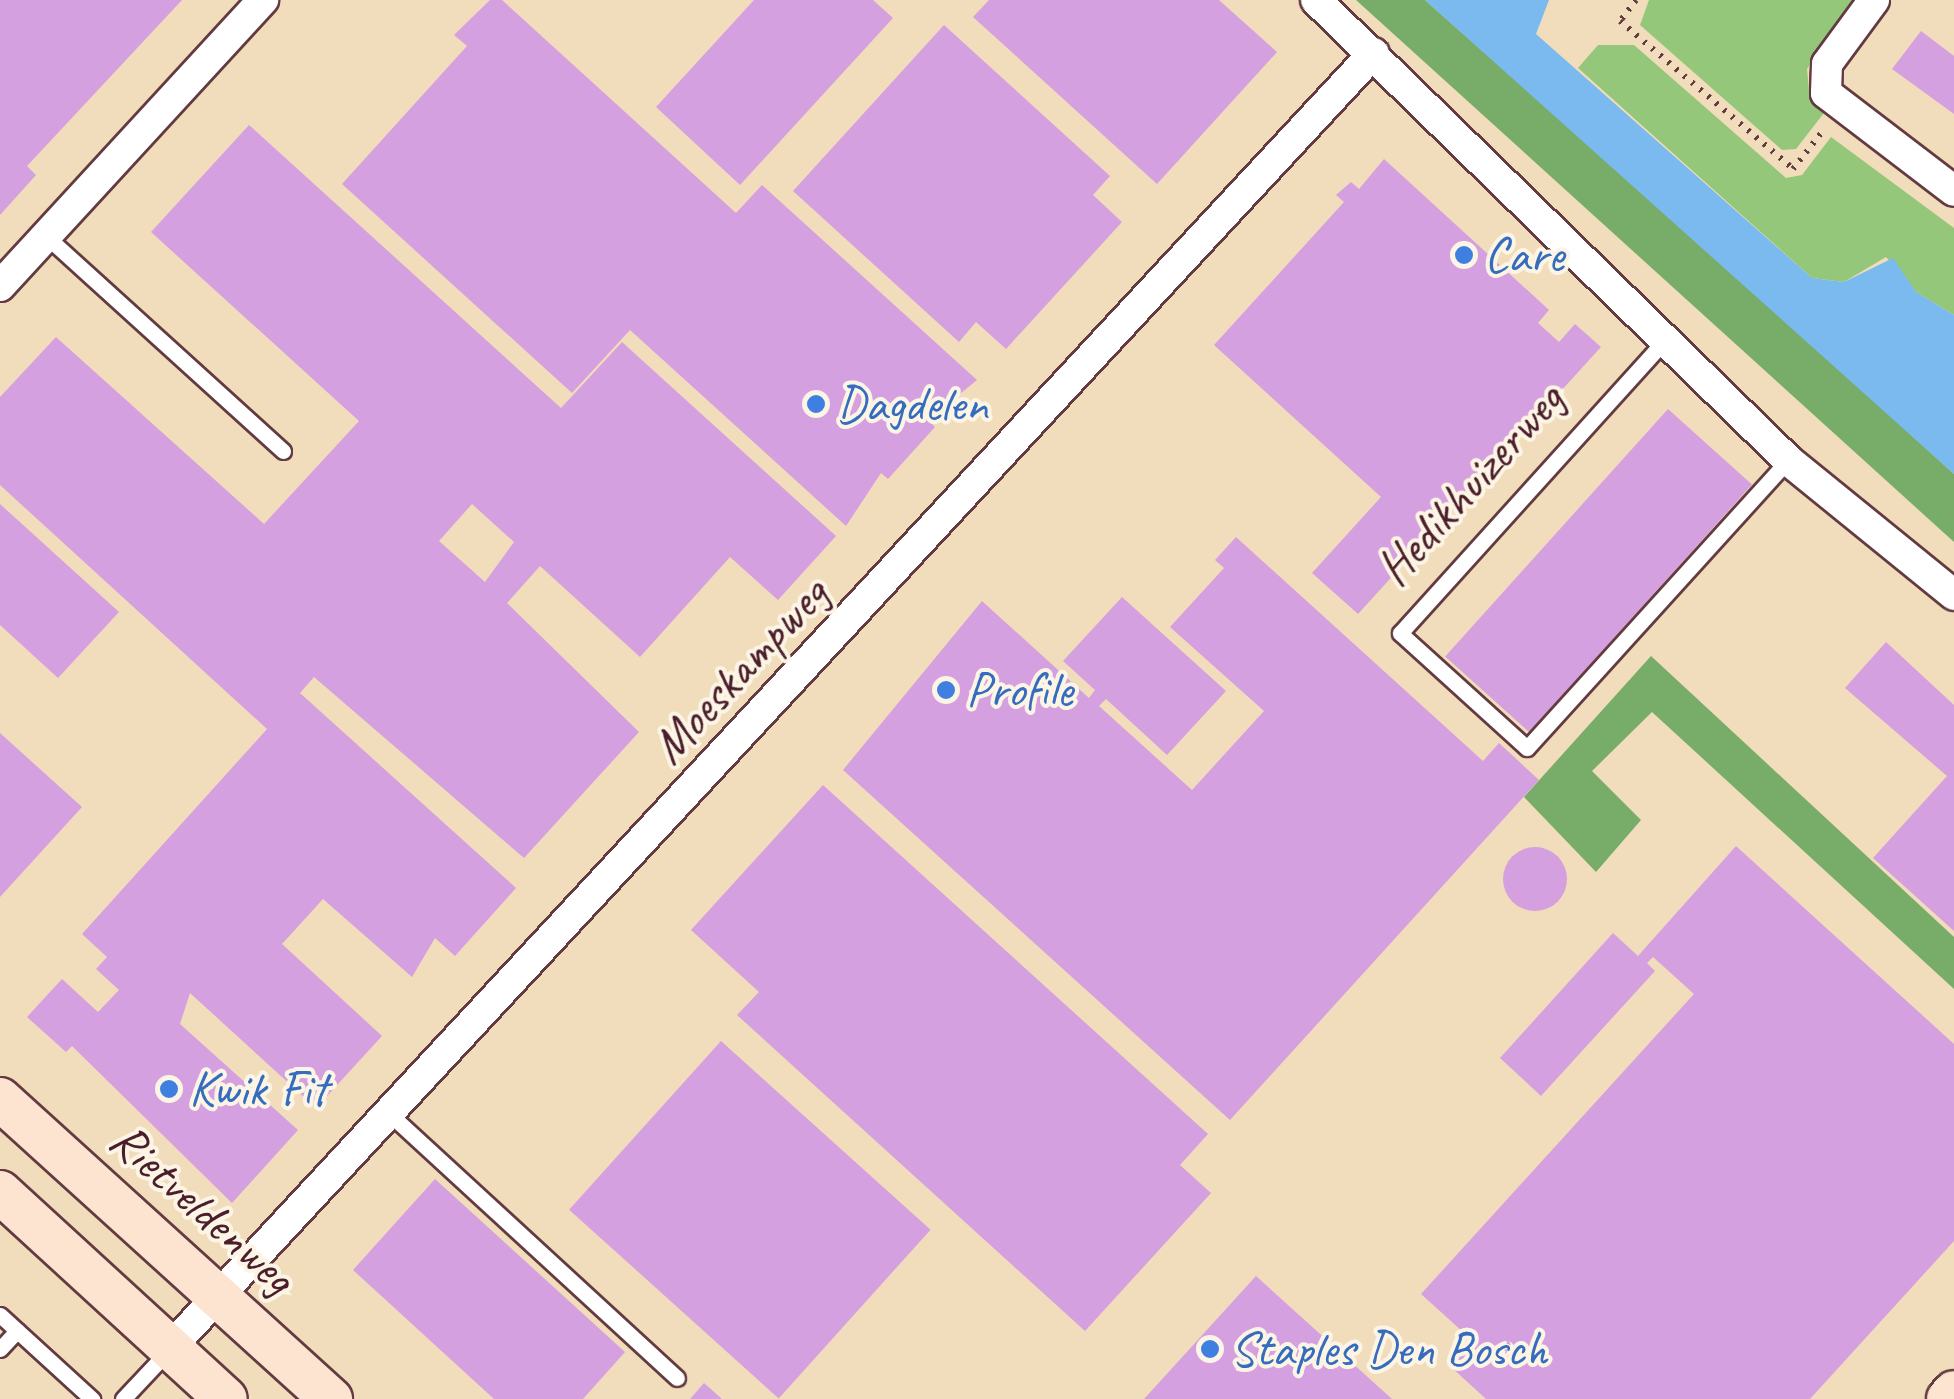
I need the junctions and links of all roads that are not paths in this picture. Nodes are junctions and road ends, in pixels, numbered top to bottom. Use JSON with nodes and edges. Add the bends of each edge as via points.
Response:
{"nodes":[{"id":1,"x":263,"y":0,"type":"edge"},
{"id":2,"x":1316,"y":0,"type":"edge"},
{"id":3,"x":1874,"y":0,"type":"edge"},
{"id":4,"x":1374,"y":54,"type":"junction"},
{"id":5,"x":1954,"y":191,"type":"edge"},
{"id":6,"x":46,"y":236,"type":"junction"},
{"id":7,"x":0,"y":286,"type":"edge"},
{"id":8,"x":1665,"y":340,"type":"junction"},
{"id":9,"x":283,"y":452,"type":"dead end"},
{"id":10,"x":1788,"y":460,"type":"junction"},
{"id":11,"x":1954,"y":595,"type":"edge"},
{"id":12,"x":0,"y":1100,"type":"edge"},
{"id":13,"x":392,"y":1116,"type":"junction"},
{"id":14,"x":0,"y":1192,"type":"edge"},
{"id":15,"x":221,"y":1299,"type":"junction"},
{"id":16,"x":0,"y":1315,"type":"edge"},
{"id":17,"x":17,"y":1330,"type":"junction"},
{"id":18,"x":170,"y":1348,"type":"junction"},
{"id":19,"x":0,"y":1349,"type":"edge"},
{"id":20,"x":677,"y":1378,"type":"dead end"},
{"id":21,"x":1954,"y":1392,"type":"edge"},
{"id":22,"x":92,"y":1399,"type":"edge"},
{"id":23,"x":123,"y":1399,"type":"edge"},
{"id":24,"x":226,"y":1399,"type":"edge"},
{"id":25,"x":331,"y":1399,"type":"edge"},
{"id":26,"x":1948,"y":1399,"type":"edge"}],
"edges":[{"from":1,"to":6,"type":"street"},
{"from":2,"to":4,"type":"street"},
{"from":3,"to":5,"type":"street","via":[[1822,76],[1841,107]]},
{"from":4,"to":8,"type":"street"},
{"from":4,"to":13,"type":"street","name":"Moeskampweg"},
{"from":6,"to":7,"type":"street"},
{"from":6,"to":9,"type":"lane"},
{"from":8,"to":10,"type":"street"},
{"from":8,"to":10,"type":"lane","name":"Hedikhuizerweg","via":[[1400,633],[1527,748]]},
{"from":10,"to":11,"type":"street"},
{"from":12,"to":15,"type":"main road","name":"Rietveldenweg"},
{"from":13,"to":15,"type":"street","name":"Moeskampweg"},
{"from":13,"to":20,"type":"lane"},
{"from":14,"to":18,"type":"main road"},
{"from":15,"to":18,"type":"street","name":"Moeskampweg"},
{"from":15,"to":25,"type":"main road","name":"Rietveldenweg"},
{"from":16,"to":17,"type":"lane"},
{"from":17,"to":19,"type":"lane"},
{"from":17,"to":22,"type":"lane"},
{"from":18,"to":23,"type":"lane"},
{"from":18,"to":24,"type":"main road"},
{"from":21,"to":26,"type":"main road"}]}
